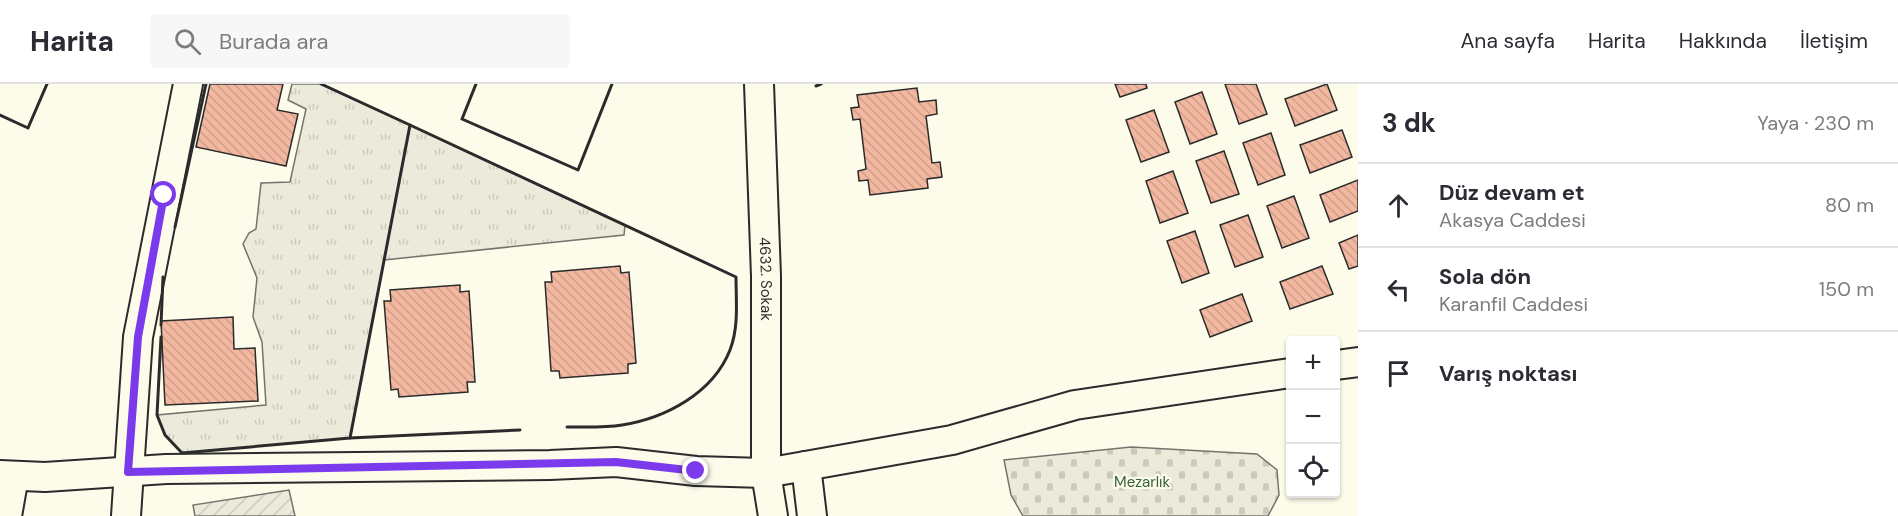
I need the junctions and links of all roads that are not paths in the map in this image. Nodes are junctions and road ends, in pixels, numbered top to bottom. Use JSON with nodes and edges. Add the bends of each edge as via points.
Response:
{"nodes":[{"id":1,"x":188,"y":84,"type":"edge"},
{"id":2,"x":759,"y":84,"type":"edge"},
{"id":3,"x":1358,"y":362,"type":"edge"},
{"id":4,"x":1340,"y":364,"type":"edge"},
{"id":5,"x":1286,"y":374,"type":"edge"},
{"id":6,"x":806,"y":466,"type":"junction"},
{"id":7,"x":128,"y":472,"type":"junction"},
{"id":8,"x":766,"y":473,"type":"junction"},
{"id":9,"x":7,"y":475,"type":"edge"},
{"id":10,"x":7,"y":516,"type":"edge"},
{"id":11,"x":126,"y":516,"type":"edge"},
{"id":12,"x":773,"y":516,"type":"edge"},
{"id":13,"x":812,"y":516,"type":"edge"}],
"edges":[{"from":1,"to":7,"type":"street","via":[[138,337]]},
{"from":2,"to":8,"type":"street","name":"4632. Sokak","via":[[766,276]]},
{"from":3,"to":4,"type":"street"},
{"from":5,"to":6,"type":"street","via":[[1075,405],[952,441]]},
{"from":6,"to":8,"type":"street"},
{"from":6,"to":13,"type":"street"},
{"from":7,"to":8,"type":"street","via":[[616,462],[696,471]]},
{"from":7,"to":9,"type":"street"},
{"from":7,"to":11,"type":"street"},
{"from":8,"to":12,"type":"street","name":"4632. Sokak"},
{"from":9,"to":10,"type":"street"}]}
